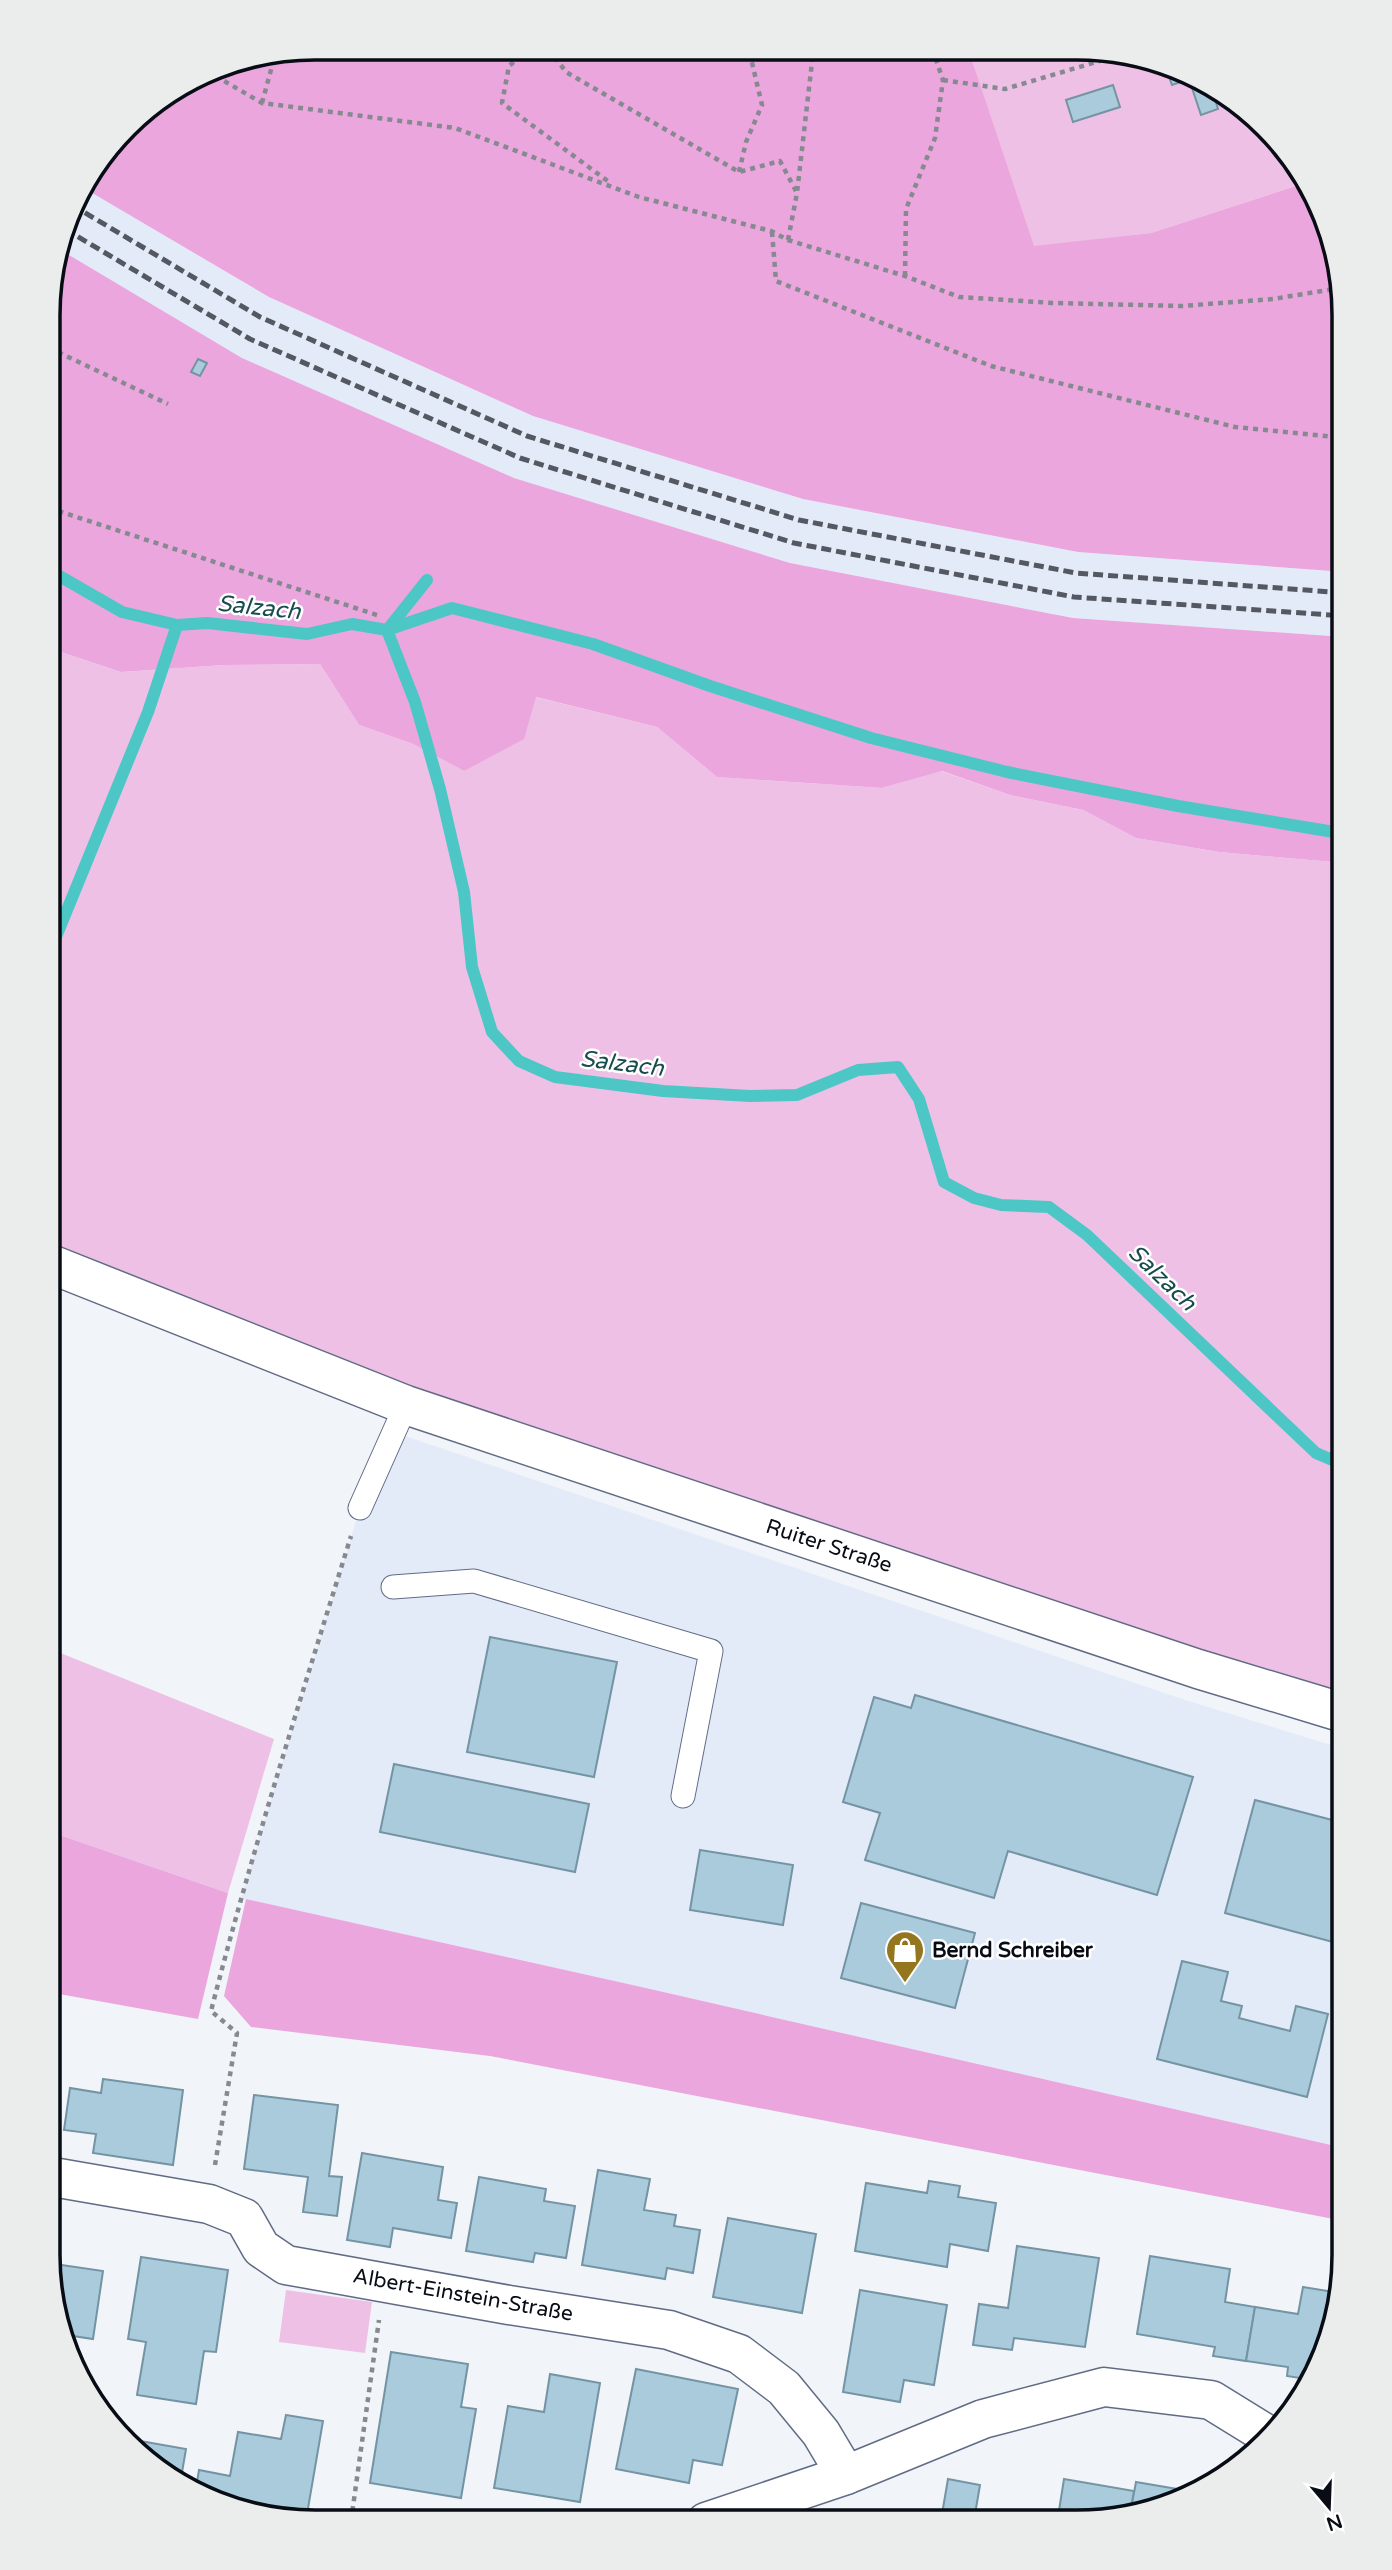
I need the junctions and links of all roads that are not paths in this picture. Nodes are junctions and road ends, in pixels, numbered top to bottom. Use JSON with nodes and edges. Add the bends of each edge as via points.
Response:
{"nodes":[{"id":1,"x":60,"y":1268,"type":"edge"},
{"id":2,"x":406,"y":1405,"type":"junction"},
{"id":3,"x":360,"y":1508,"type":"road end"},
{"id":4,"x":393,"y":1587,"type":"dead end"},
{"id":5,"x":1332,"y":1709,"type":"edge"},
{"id":6,"x":683,"y":1796,"type":"dead end"},
{"id":7,"x":60,"y":2178,"type":"edge"},
{"id":8,"x":1262,"y":2432,"type":"edge"},
{"id":9,"x":846,"y":2476,"type":"junction"},
{"id":10,"x":743,"y":2510,"type":"edge"}],
"edges":[{"from":1,"to":2,"type":"street","name":"Ruiter Straße"},
{"from":2,"to":3,"type":"lane"},
{"from":2,"to":5,"type":"street","name":"Ruiter Straße","via":[[1198,1670]]},
{"from":4,"to":6,"type":"lane","via":[[474,1581],[712,1651]]},
{"from":7,"to":9,"type":"street","name":"Albert-Einstein-Straße","via":[[209,2204],[244,2218],[261,2248],[286,2265],[669,2330],[739,2354],[784,2388],[821,2433]]},
{"from":8,"to":9,"type":"street","via":[[1211,2400],[1104,2387],[983,2418]]},
{"from":9,"to":10,"type":"street"}]}
